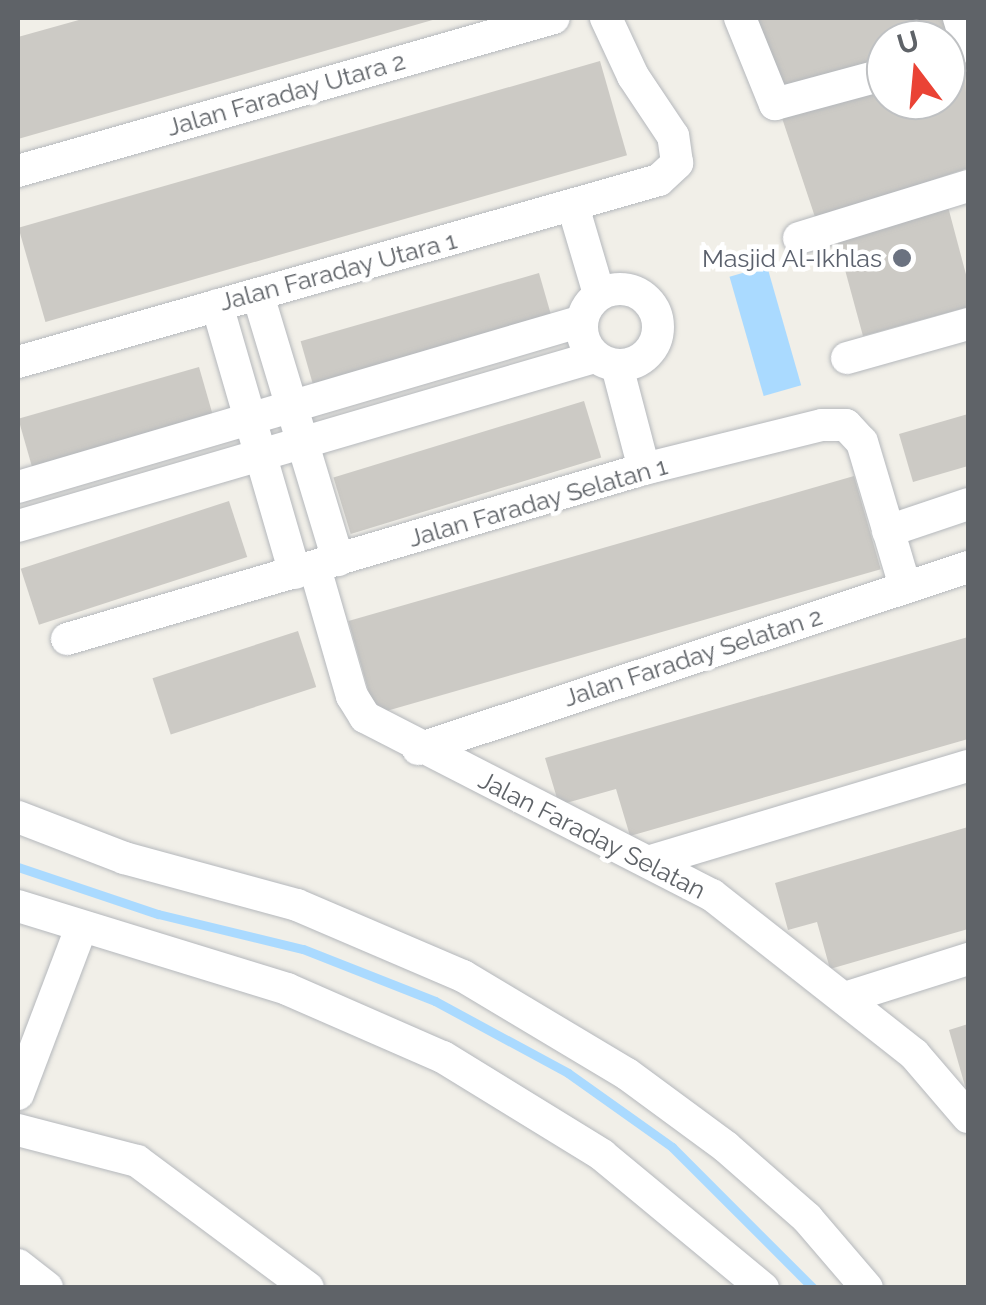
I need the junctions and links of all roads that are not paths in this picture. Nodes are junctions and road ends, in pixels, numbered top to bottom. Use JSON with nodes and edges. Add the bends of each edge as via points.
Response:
{"nodes":[{"id":1,"x":554,"y":18,"type":"edge"},
{"id":2,"x":606,"y":18,"type":"edge"},
{"id":3,"x":740,"y":18,"type":"edge"},
{"id":4,"x":959,"y":18,"type":"edge"},
{"id":5,"x":968,"y":48,"type":"edge"},
{"id":6,"x":866,"y":79,"type":"edge"},
{"id":7,"x":18,"y":171,"type":"edge"},
{"id":8,"x":968,"y":186,"type":"edge"},
{"id":9,"x":572,"y":206,"type":"junction"},
{"id":10,"x":799,"y":238,"type":"dead end"},
{"id":11,"x":258,"y":294,"type":"junction"},
{"id":12,"x":218,"y":305,"type":"junction"},
{"id":13,"x":590,"y":308,"type":"junction"},
{"id":14,"x":968,"y":324,"type":"edge"},
{"id":15,"x":847,"y":358,"type":"dead end"},
{"id":16,"x":606,"y":361,"type":"junction"},
{"id":17,"x":18,"y":362,"type":"edge"},
{"id":18,"x":293,"y":409,"type":"junction"},
{"id":19,"x":251,"y":420,"type":"junction"},
{"id":20,"x":303,"y":445,"type":"junction"},
{"id":21,"x":261,"y":456,"type":"junction"},
{"id":22,"x":644,"y":469,"type":"junction"},
{"id":23,"x":18,"y":487,"type":"edge"},
{"id":24,"x":968,"y":504,"type":"edge"},
{"id":25,"x":18,"y":526,"type":"edge"},
{"id":26,"x":888,"y":531,"type":"junction"},
{"id":27,"x":316,"y":567,"type":"junction"},
{"id":28,"x":968,"y":567,"type":"edge"},
{"id":29,"x":904,"y":586,"type":"junction"},
{"id":30,"x":67,"y":638,"type":"dead end"},
{"id":31,"x":418,"y":748,"type":"junction"},
{"id":32,"x":968,"y":766,"type":"edge"},
{"id":33,"x":18,"y":816,"type":"edge"},
{"id":34,"x":651,"y":861,"type":"junction"},
{"id":35,"x":18,"y":906,"type":"edge"},
{"id":36,"x":81,"y":928,"type":"junction"},
{"id":37,"x":968,"y":959,"type":"edge"},
{"id":38,"x":848,"y":997,"type":"junction"},
{"id":39,"x":18,"y":1094,"type":"edge"},
{"id":40,"x":968,"y":1116,"type":"edge"},
{"id":41,"x":18,"y":1130,"type":"edge"},
{"id":42,"x":18,"y":1266,"type":"edge"},
{"id":43,"x":305,"y":1285,"type":"edge"},
{"id":44,"x":47,"y":1288,"type":"edge"},
{"id":45,"x":763,"y":1288,"type":"edge"},
{"id":46,"x":867,"y":1288,"type":"edge"}],
"edges":[{"from":1,"to":7,"type":"street","name":"Jalan Faraday Utara 2"},
{"from":2,"to":9,"type":"street","name":"Jalan Faraday Utara 1","via":[[633,76],[673,136],[677,163],[659,180]]},
{"from":3,"to":6,"type":"street","via":[[776,104]]},
{"from":4,"to":5,"type":"street"},
{"from":8,"to":10,"type":"street"},
{"from":9,"to":11,"type":"street","name":"Jalan Faraday Utara 1"},
{"from":9,"to":13,"type":"street"},
{"from":11,"to":12,"type":"street","name":"Jalan Faraday Utara 1"},
{"from":11,"to":18,"type":"street"},
{"from":12,"to":17,"type":"street","name":"Jalan Faraday Utara 1"},
{"from":12,"to":19,"type":"street"},
{"from":13,"to":16,"type":"street","via":[[584,341]]},
{"from":13,"to":16,"type":"street","via":[[635,293],[658,318],[649,351]]},
{"from":13,"to":18,"type":"street"},
{"from":14,"to":15,"type":"street"},
{"from":16,"to":20,"type":"street"},
{"from":16,"to":22,"type":"street"},
{"from":18,"to":19,"type":"street"},
{"from":18,"to":20,"type":"street"},
{"from":19,"to":21,"type":"street"},
{"from":19,"to":23,"type":"street"},
{"from":20,"to":21,"type":"street"},
{"from":20,"to":27,"type":"street"},
{"from":21,"to":25,"type":"street"},
{"from":21,"to":27,"type":"street"},
{"from":22,"to":26,"type":"street","name":"Jalan Faraday Selatan 1","via":[[822,425],[846,426],[862,442]]},
{"from":22,"to":27,"type":"street","name":"Jalan Faraday Selatan 1"},
{"from":24,"to":26,"type":"street"},
{"from":26,"to":29,"type":"street","name":"Jalan Faraday Selatan 1"},
{"from":27,"to":30,"type":"street","name":"Jalan Faraday Selatan 1"},
{"from":27,"to":31,"type":"street","name":"Jalan Faraday Selatan","via":[[352,696],[364,717]]},
{"from":28,"to":29,"type":"street","name":"Jalan Faraday Selatan 2"},
{"from":29,"to":31,"type":"street","name":"Jalan Faraday Selatan 2"},
{"from":31,"to":34,"type":"street","name":"Jalan Faraday Selatan"},
{"from":32,"to":34,"type":"street"},
{"from":33,"to":46,"type":"street","via":[[124,858],[296,905],[464,976],[628,1074],[726,1147],[806,1218]]},
{"from":34,"to":38,"type":"street","name":"Jalan Faraday Selatan","via":[[712,895]]},
{"from":35,"to":36,"type":"street"},
{"from":36,"to":39,"type":"street"},
{"from":36,"to":45,"type":"street","via":[[286,989],[444,1057],[602,1155]]},
{"from":37,"to":38,"type":"street"},
{"from":38,"to":40,"type":"street","name":"Jalan Faraday Selatan","via":[[914,1054]]},
{"from":41,"to":43,"type":"street","via":[[137,1161]]},
{"from":42,"to":44,"type":"street"}]}
